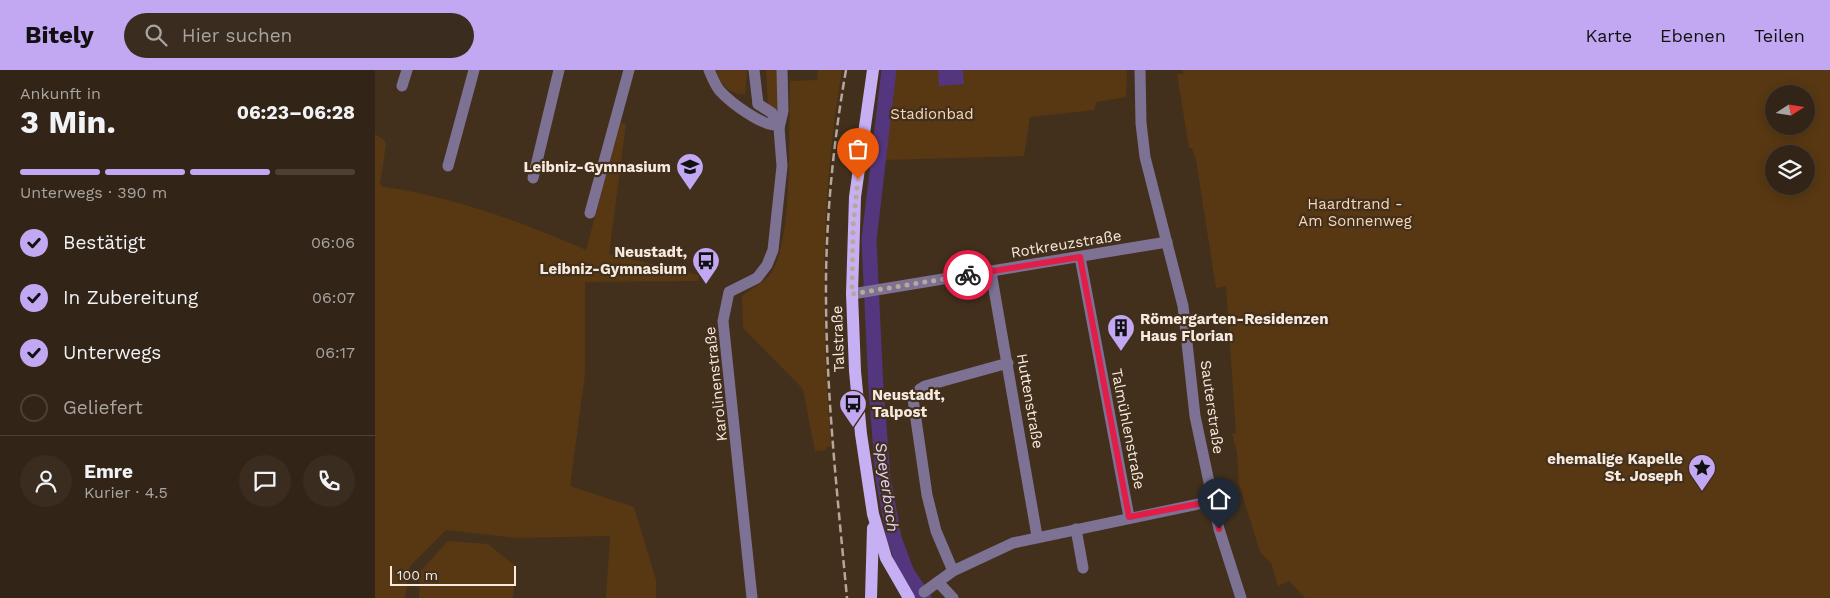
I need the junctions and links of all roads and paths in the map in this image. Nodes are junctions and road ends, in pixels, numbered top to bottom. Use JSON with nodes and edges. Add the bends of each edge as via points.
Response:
{"nodes":[{"id":1,"x":407,"y":70,"type":"edge"},
{"id":2,"x":474,"y":70,"type":"edge"},
{"id":3,"x":559,"y":70,"type":"edge"},
{"id":4,"x":629,"y":70,"type":"edge"},
{"id":5,"x":709,"y":70,"type":"edge"},
{"id":6,"x":754,"y":70,"type":"edge"},
{"id":7,"x":782,"y":70,"type":"edge"},
{"id":8,"x":873,"y":70,"type":"edge"},
{"id":9,"x":1140,"y":70,"type":"edge"},
{"id":10,"x":402,"y":86,"type":"dead end"},
{"id":11,"x":758,"y":104,"type":"junction"},
{"id":12,"x":751,"y":114,"type":"junction"},
{"id":13,"x":778,"y":127,"type":"junction"},
{"id":14,"x":448,"y":166,"type":"dead end"},
{"id":15,"x":533,"y":178,"type":"dead end"},
{"id":16,"x":590,"y":214,"type":"dead end"},
{"id":17,"x":1167,"y":242,"type":"junction"},
{"id":18,"x":1080,"y":257,"type":"junction"},
{"id":19,"x":991,"y":272,"type":"junction"},
{"id":20,"x":864,"y":292,"type":"junction"},
{"id":21,"x":1009,"y":363,"type":"junction"},
{"id":22,"x":1213,"y":501,"type":"junction"},
{"id":23,"x":873,"y":514,"type":"junction"},
{"id":24,"x":1129,"y":517,"type":"junction"},
{"id":25,"x":1076,"y":529,"type":"junction"},
{"id":26,"x":1037,"y":536,"type":"junction"},
{"id":27,"x":890,"y":566,"type":"junction"},
{"id":28,"x":1083,"y":568,"type":"dead end"},
{"id":29,"x":953,"y":571,"type":"junction"},
{"id":30,"x":871,"y":580,"type":"junction"},
{"id":31,"x":938,"y":582,"type":"junction"},
{"id":32,"x":924,"y":592,"type":"dead end"},
{"id":33,"x":1237,"y":597,"type":"edge"},
{"id":34,"x":752,"y":598,"type":"edge"},
{"id":35,"x":871,"y":598,"type":"edge"},
{"id":36,"x":909,"y":598,"type":"edge"},
{"id":37,"x":953,"y":598,"type":"edge"}],
"edges":[{"from":1,"to":10,"type":"street"},
{"from":2,"to":14,"type":"street"},
{"from":3,"to":15,"type":"street"},
{"from":4,"to":16,"type":"street"},
{"from":5,"to":12,"type":"street","via":[[719,90]]},
{"from":6,"to":11,"type":"street"},
{"from":7,"to":13,"type":"street","via":[[783,111]]},
{"from":8,"to":20,"type":"main road","name":"Talstraße","via":[[855,197]]},
{"from":9,"to":17,"type":"street","name":"Sauterstraße","via":[[1145,156]]},
{"from":11,"to":12,"type":"street"},
{"from":11,"to":13,"type":"street","via":[[771,113]]},
{"from":12,"to":13,"type":"street","via":[[767,126]]},
{"from":13,"to":34,"type":"street","name":"Karolinenstraße","via":[[782,166],[773,250],[757,278],[729,292],[723,321]]},
{"from":17,"to":18,"type":"street","name":"Rotkreuzstraße"},
{"from":17,"to":22,"type":"street","name":"Sauterstraße","via":[[1183,306],[1195,416]]},
{"from":18,"to":19,"type":"street","name":"Rotkreuzstraße"},
{"from":18,"to":24,"type":"street","name":"Talmühlenstraße"},
{"from":19,"to":20,"type":"street","name":"Rotkreuzstraße"},
{"from":19,"to":21,"type":"street","name":"Huttenstraße"},
{"from":20,"to":23,"type":"main road","name":"Talstraße","via":[[857,394]]},
{"from":21,"to":26,"type":"street","name":"Huttenstraße"},
{"from":21,"to":29,"type":"street","via":[[925,386],[913,399],[927,495],[936,532]]},
{"from":22,"to":24,"type":"street"},
{"from":22,"to":33,"type":"street","name":"Sauterstraße"},
{"from":23,"to":27,"type":"main road","name":"Talstraße"},
{"from":23,"to":30,"type":"main road"},
{"from":24,"to":25,"type":"street"},
{"from":25,"to":26,"type":"street"},
{"from":25,"to":28,"type":"street"},
{"from":26,"to":29,"type":"street","via":[[1013,543]]},
{"from":27,"to":30,"type":"main road","via":[[878,570]]},
{"from":27,"to":36,"type":"main road","name":"Talstraße"},
{"from":29,"to":31,"type":"street"},
{"from":30,"to":35,"type":"main road"},
{"from":31,"to":32,"type":"street"},
{"from":31,"to":37,"type":"street"}]}
